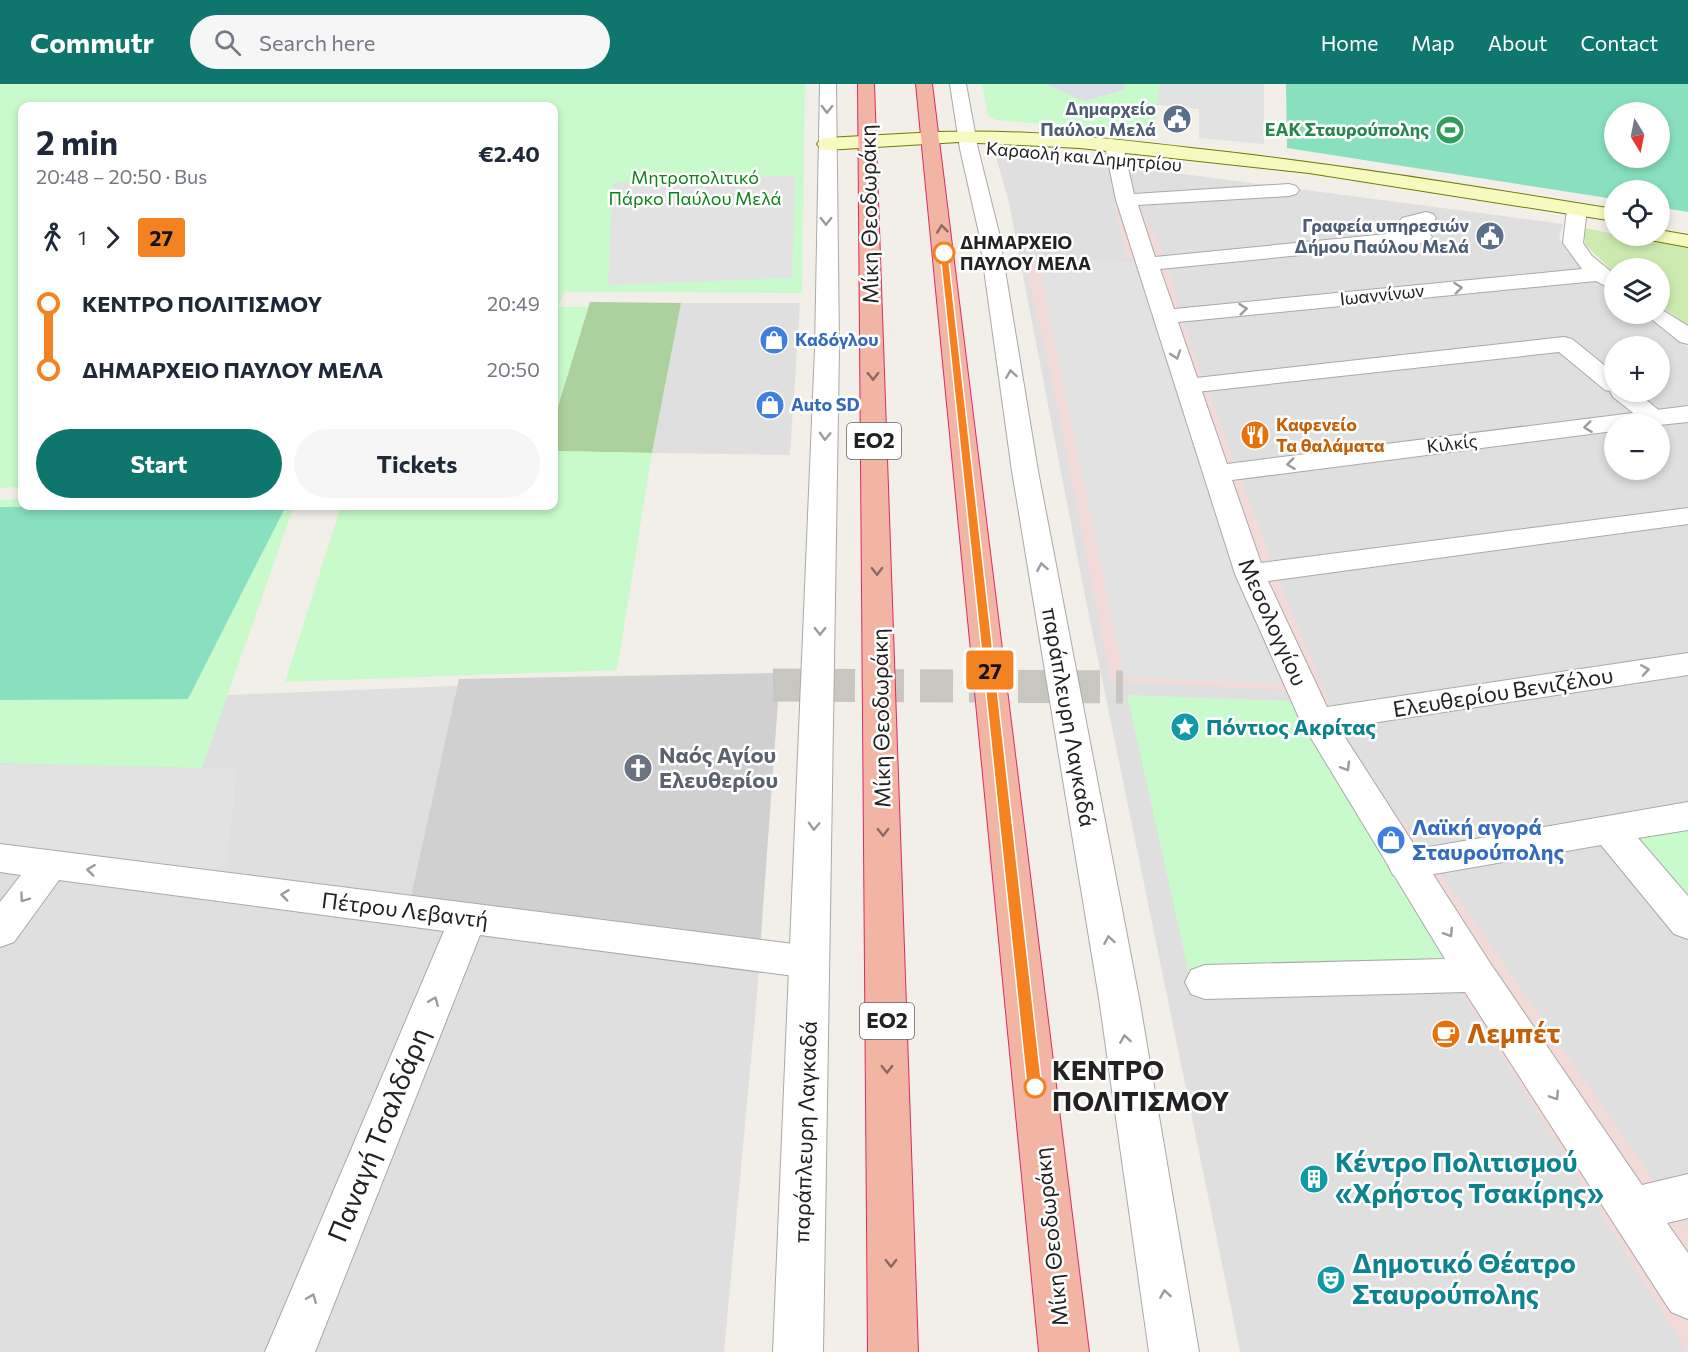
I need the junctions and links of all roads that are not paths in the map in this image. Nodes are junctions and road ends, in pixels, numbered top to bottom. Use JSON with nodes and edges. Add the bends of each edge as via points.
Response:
{"nodes":[{"id":1,"x":828,"y":84,"type":"edge"},
{"id":2,"x":866,"y":84,"type":"edge"},
{"id":3,"x":924,"y":84,"type":"edge"},
{"id":4,"x":958,"y":84,"type":"edge"},
{"id":5,"x":968,"y":143,"type":"junction"},
{"id":6,"x":932,"y":145,"type":"junction"},
{"id":7,"x":867,"y":148,"type":"junction"},
{"id":8,"x":826,"y":150,"type":"junction"},
{"id":9,"x":1114,"y":152,"type":"junction"},
{"id":10,"x":1288,"y":190,"type":"dead end"},
{"id":11,"x":1126,"y":200,"type":"junction"},
{"id":12,"x":1576,"y":215,"type":"junction"},
{"id":13,"x":1604,"y":215,"type":"edge"},
{"id":14,"x":1426,"y":218,"type":"dead end"},
{"id":15,"x":1670,"y":224,"type":"edge"},
{"id":16,"x":1604,"y":225,"type":"edge"},
{"id":17,"x":1688,"y":227,"type":"edge"},
{"id":18,"x":1670,"y":238,"type":"edge"},
{"id":19,"x":1688,"y":241,"type":"edge"},
{"id":20,"x":1148,"y":264,"type":"junction"},
{"id":21,"x":1604,"y":276,"type":"edge"},
{"id":22,"x":1604,"y":279,"type":"edge"},
{"id":23,"x":1164,"y":317,"type":"junction"},
{"id":24,"x":1670,"y":324,"type":"edge"},
{"id":25,"x":1688,"y":337,"type":"edge"},
{"id":26,"x":1604,"y":377,"type":"edge"},
{"id":27,"x":1187,"y":386,"type":"junction"},
{"id":28,"x":1635,"y":402,"type":"edge"},
{"id":29,"x":1650,"y":414,"type":"edge"},
{"id":30,"x":1688,"y":414,"type":"edge"},
{"id":31,"x":1670,"y":416,"type":"edge"},
{"id":32,"x":1604,"y":424,"type":"edge"},
{"id":33,"x":1215,"y":474,"type":"junction"},
{"id":34,"x":1688,"y":516,"type":"edge"},
{"id":35,"x":1250,"y":574,"type":"junction"},
{"id":36,"x":1688,"y":664,"type":"edge"},
{"id":37,"x":1317,"y":720,"type":"junction"},
{"id":38,"x":1688,"y":816,"type":"edge"},
{"id":39,"x":1610,"y":830,"type":"junction"},
{"id":40,"x":0,"y":858,"type":"edge"},
{"id":41,"x":49,"y":864,"type":"junction"},
{"id":42,"x":1406,"y":865,"type":"junction"},
{"id":43,"x":468,"y":918,"type":"junction"},
{"id":44,"x":1688,"y":924,"type":"edge"},
{"id":45,"x":0,"y":931,"type":"edge"},
{"id":46,"x":810,"y":962,"type":"junction"},
{"id":47,"x":1476,"y":975,"type":"junction"},
{"id":48,"x":1205,"y":982,"type":"dead end"},
{"id":49,"x":1688,"y":1196,"type":"edge"},
{"id":50,"x":1631,"y":1210,"type":"junction"},
{"id":51,"x":1688,"y":1295,"type":"edge"},
{"id":52,"x":290,"y":1352,"type":"edge"},
{"id":53,"x":798,"y":1352,"type":"edge"},
{"id":54,"x":893,"y":1352,"type":"edge"},
{"id":55,"x":1064,"y":1352,"type":"edge"},
{"id":56,"x":1174,"y":1352,"type":"edge"}],
"edges":[{"from":1,"to":8,"type":"street","name":"παράπλευρη Λαγκαδά","one_way":true},
{"from":2,"to":7,"type":"highway","name":"Μίκη Θεοδωράκη","number":"ΕΟ2"},
{"from":3,"to":6,"type":"highway","name":"Μίκη Θεοδωράκη"},
{"from":4,"to":5,"type":"street","name":"παράπλευρη Λαγκαδά"},
{"from":5,"to":6,"type":"main road","name":"Καραολή και Δημητρίου"},
{"from":5,"to":9,"type":"main road","name":"Καραολή και Δημητρίου"},
{"from":56,"to":5,"type":"street","name":"παράπλευρη Λαγκαδά","one_way":true,"via":[[1119,998],[1025,471],[989,234]]},
{"from":6,"to":7,"type":"main road","name":"Καραολή και Δημητρίου"},
{"from":55,"to":6,"type":"highway","name":"Μίκη Θεοδωράκη","one_way":true},
{"from":7,"to":8,"type":"main road","name":"Καραολή και Δημητρίου"},
{"from":7,"to":54,"type":"highway","name":"Μίκη Θεοδωράκη","number":"ΕΟ2","one_way":true},
{"from":8,"to":46,"type":"street","name":"παράπλευρη Λαγκαδά","one_way":true,"via":[[827,348]]},
{"from":9,"to":11,"type":"street","name":"Μεσολογγίου"},
{"from":9,"to":12,"type":"main road","name":"Καραολή και Δημητρίου","via":[[1269,168]]},
{"from":10,"to":11,"type":"street"},
{"from":11,"to":20,"type":"street","name":"Μεσολογγίου"},
{"from":12,"to":13,"type":"main road","name":"Καραολή και Δημητρίου"},
{"from":12,"to":16,"type":"main road","name":"Καραολή και Δημητρίου"},
{"from":12,"to":21,"type":"street","via":[[1576,248]]},
{"from":14,"to":20,"type":"street","via":[[1410,222],[1422,237]]},
{"from":15,"to":17,"type":"main road"},
{"from":18,"to":19,"type":"main road"},
{"from":20,"to":23,"type":"street","name":"Μεσολογγίου"},
{"from":23,"to":22,"type":"street","name":"Ιωαννίνων","one_way":true},
{"from":23,"to":27,"type":"street","name":"Μεσολογγίου","one_way":true},
{"from":24,"to":25,"type":"street"},
{"from":26,"to":27,"type":"street","via":[[1564,344]]},
{"from":27,"to":33,"type":"street","name":"Μεσολογγίου"},
{"from":28,"to":29,"type":"street"},
{"from":30,"to":31,"type":"street","name":"Κιλκίς"},
{"from":32,"to":33,"type":"street","name":"Κιλκίς","one_way":true},
{"from":33,"to":35,"type":"street","name":"Μεσολογγίου"},
{"from":34,"to":35,"type":"street"},
{"from":35,"to":37,"type":"street","name":"Μεσολογγίου"},
{"from":37,"to":36,"type":"street","name":"Ελευθερίου Βενιζέλου","one_way":true},
{"from":37,"to":42,"type":"street","name":"Μεσολογγίου","one_way":true},
{"from":38,"to":39,"type":"street"},
{"from":39,"to":42,"type":"street"},
{"from":39,"to":44,"type":"street"},
{"from":40,"to":41,"type":"street","name":"Πέτρου Λεβαντή"},
{"from":43,"to":41,"type":"street","name":"Πέτρου Λεβαντή","one_way":true},
{"from":41,"to":45,"type":"street","one_way":true},
{"from":42,"to":47,"type":"street","name":"Μεσολογγίου","one_way":true},
{"from":43,"to":46,"type":"street","name":"Πέτρου Λεβαντή"},
{"from":52,"to":43,"type":"street","name":"Παναγή Τσαλδάρη","one_way":true},
{"from":46,"to":53,"type":"street","name":"παράπλευρη Λαγκαδά"},
{"from":47,"to":48,"type":"street"},
{"from":47,"to":50,"type":"street","name":"Μεσολογγίου","one_way":true},
{"from":49,"to":50,"type":"street"},
{"from":50,"to":51,"type":"street","name":"Μεσολογγίου"}]}
